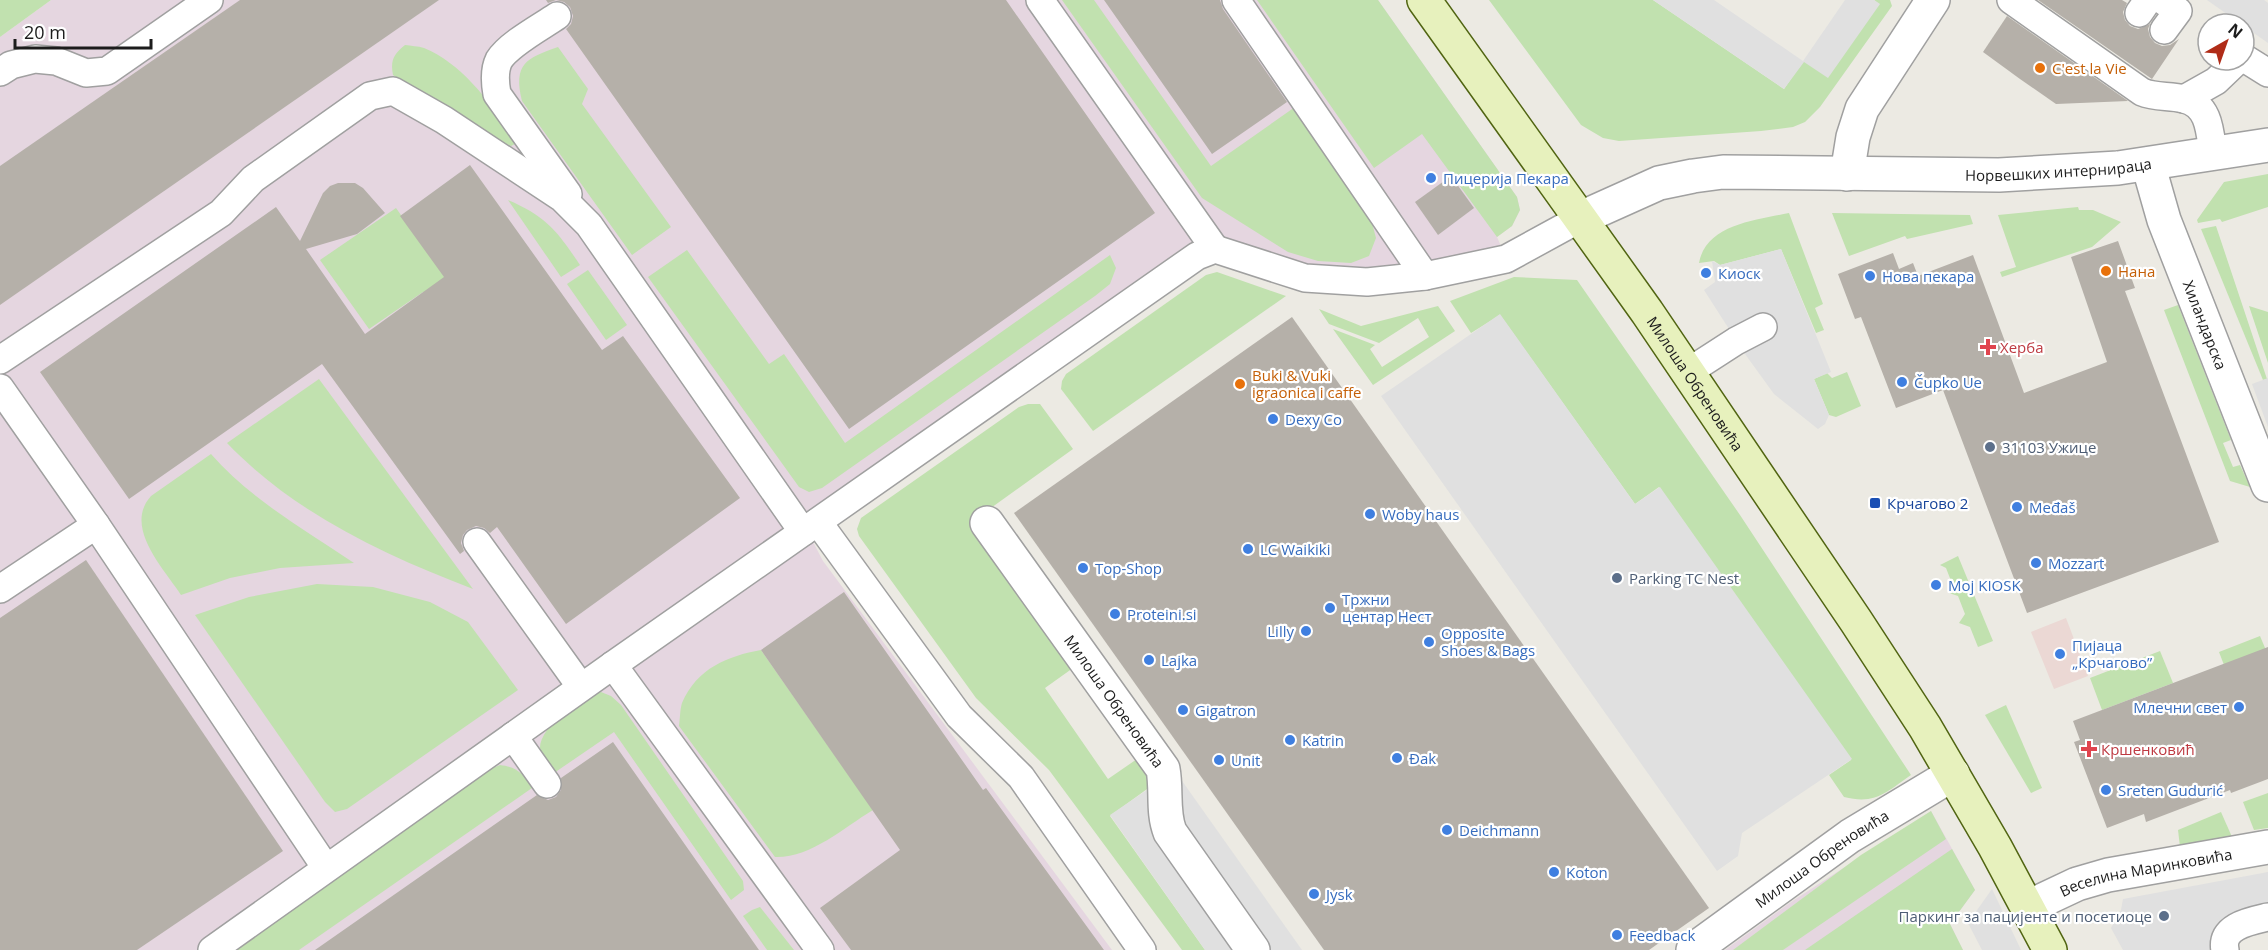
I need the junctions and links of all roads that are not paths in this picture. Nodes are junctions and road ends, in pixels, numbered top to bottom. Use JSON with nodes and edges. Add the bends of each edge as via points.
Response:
{"nodes":[{"id":1,"x":209,"y":0,"type":"edge"},
{"id":2,"x":1040,"y":0,"type":"edge"},
{"id":3,"x":1236,"y":0,"type":"edge"},
{"id":4,"x":1424,"y":0,"type":"edge"},
{"id":5,"x":1933,"y":0,"type":"edge"},
{"id":6,"x":2011,"y":0,"type":"edge"},
{"id":7,"x":2150,"y":4,"type":"edge"},
{"id":8,"x":557,"y":16,"type":"dead end"},
{"id":9,"x":2164,"y":30,"type":"dead end"},
{"id":10,"x":0,"y":72,"type":"edge"},
{"id":11,"x":2225,"y":72,"type":"edge"},
{"id":12,"x":2184,"y":99,"type":"junction"},
{"id":13,"x":2268,"y":146,"type":"edge"},
{"id":14,"x":2213,"y":154,"type":"junction"},
{"id":15,"x":2148,"y":164,"type":"junction"},
{"id":16,"x":1847,"y":174,"type":"junction"},
{"id":17,"x":1581,"y":218,"type":"junction"},
{"id":18,"x":589,"y":225,"type":"junction"},
{"id":19,"x":1215,"y":249,"type":"junction"},
{"id":20,"x":1425,"y":276,"type":"junction"},
{"id":21,"x":1763,"y":327,"type":"dead end"},
{"id":22,"x":0,"y":360,"type":"edge"},
{"id":23,"x":1688,"y":372,"type":"junction"},
{"id":24,"x":0,"y":388,"type":"edge"},
{"id":25,"x":2268,"y":485,"type":"edge"},
{"id":26,"x":987,"y":522,"type":"dead end"},
{"id":27,"x":96,"y":525,"type":"junction"},
{"id":28,"x":810,"y":527,"type":"junction"},
{"id":29,"x":477,"y":542,"type":"dead end"},
{"id":30,"x":0,"y":589,"type":"edge"},
{"id":31,"x":613,"y":664,"type":"junction"},
{"id":32,"x":581,"y":687,"type":"junction"},
{"id":33,"x":513,"y":736,"type":"junction"},
{"id":34,"x":1953,"y":774,"type":"junction"},
{"id":35,"x":547,"y":784,"type":"dead end"},
{"id":36,"x":2268,"y":848,"type":"edge"},
{"id":37,"x":326,"y":868,"type":"junction"},
{"id":38,"x":2028,"y":907,"type":"junction"},
{"id":39,"x":2268,"y":917,"type":"edge"},
{"id":40,"x":212,"y":950,"type":"edge"},
{"id":41,"x":820,"y":950,"type":"edge"},
{"id":42,"x":1142,"y":950,"type":"edge"},
{"id":43,"x":1253,"y":950,"type":"edge"},
{"id":44,"x":1694,"y":950,"type":"edge"},
{"id":45,"x":2050,"y":950,"type":"edge"},
{"id":46,"x":2225,"y":950,"type":"edge"}],
"edges":[{"from":1,"to":10,"type":"lane","via":[[107,70],[86,73],[56,61],[35,59]]},
{"from":2,"to":19,"type":"lane"},
{"from":3,"to":20,"type":"lane"},
{"from":4,"to":17,"type":"street","name":"Милоша Обреновића"},
{"from":5,"to":16,"type":"street","via":[[1862,109]]},
{"from":6,"to":12,"type":"lane","via":[[2039,9],[2132,75],[2150,95]]},
{"from":7,"to":9,"type":"lane","via":[[2178,11]]},
{"from":8,"to":18,"type":"lane","via":[[513,46],[500,60],[495,79],[497,93]]},
{"from":11,"to":12,"type":"lane"},
{"from":12,"to":14,"type":"lane","via":[[2205,113]]},
{"from":13,"to":14,"type":"street","name":"Норвешких интернираца"},
{"from":14,"to":15,"type":"street","name":"Норвешких интернираца"},
{"from":15,"to":16,"type":"street","name":"Норвешких интернираца","via":[[1999,175]]},
{"from":15,"to":25,"type":"street","name":"Хиландарска","via":[[2164,220]]},
{"from":16,"to":17,"type":"street","name":"Норвешких интернираца","via":[[1753,172],[1693,176],[1650,186]]},
{"from":17,"to":20,"type":"lane","via":[[1506,259]]},
{"from":17,"to":23,"type":"street","name":"Милоша Обреновића"},
{"from":18,"to":22,"type":"lane","via":[[562,198],[444,120],[393,91],[370,96],[253,179],[221,213]]},
{"from":18,"to":28,"type":"lane"},
{"from":19,"to":20,"type":"lane","via":[[1305,278],[1366,282]]},
{"from":19,"to":28,"type":"lane","via":[[1197,256]]},
{"from":21,"to":23,"type":"lane"},
{"from":23,"to":34,"type":"street","name":"Милоша Обреновића","via":[[1856,621]]},
{"from":24,"to":27,"type":"lane"},
{"from":26,"to":43,"type":"street","name":"Милоша Обреновића","via":[[1163,770],[1170,832]]},
{"from":27,"to":30,"type":"lane"},
{"from":27,"to":37,"type":"lane"},
{"from":28,"to":31,"type":"lane"},
{"from":28,"to":42,"type":"lane","via":[[959,716],[1021,777]]},
{"from":29,"to":32,"type":"lane"},
{"from":31,"to":32,"type":"lane"},
{"from":31,"to":41,"type":"lane"},
{"from":32,"to":33,"type":"lane"},
{"from":33,"to":35,"type":"lane"},
{"from":33,"to":37,"type":"lane"},
{"from":34,"to":38,"type":"street","name":"Милоша Обреновића"},
{"from":34,"to":44,"type":"street","name":"Милоша Обреновића","via":[[1850,836]]},
{"from":36,"to":38,"type":"street","name":"Веселина Маринковића","via":[[2108,875],[2077,884]]},
{"from":37,"to":40,"type":"lane"},
{"from":38,"to":45,"type":"street","name":"Милоша Обреновића"},
{"from":39,"to":46,"type":"lane","via":[[2236,927],[2227,937]]}]}
